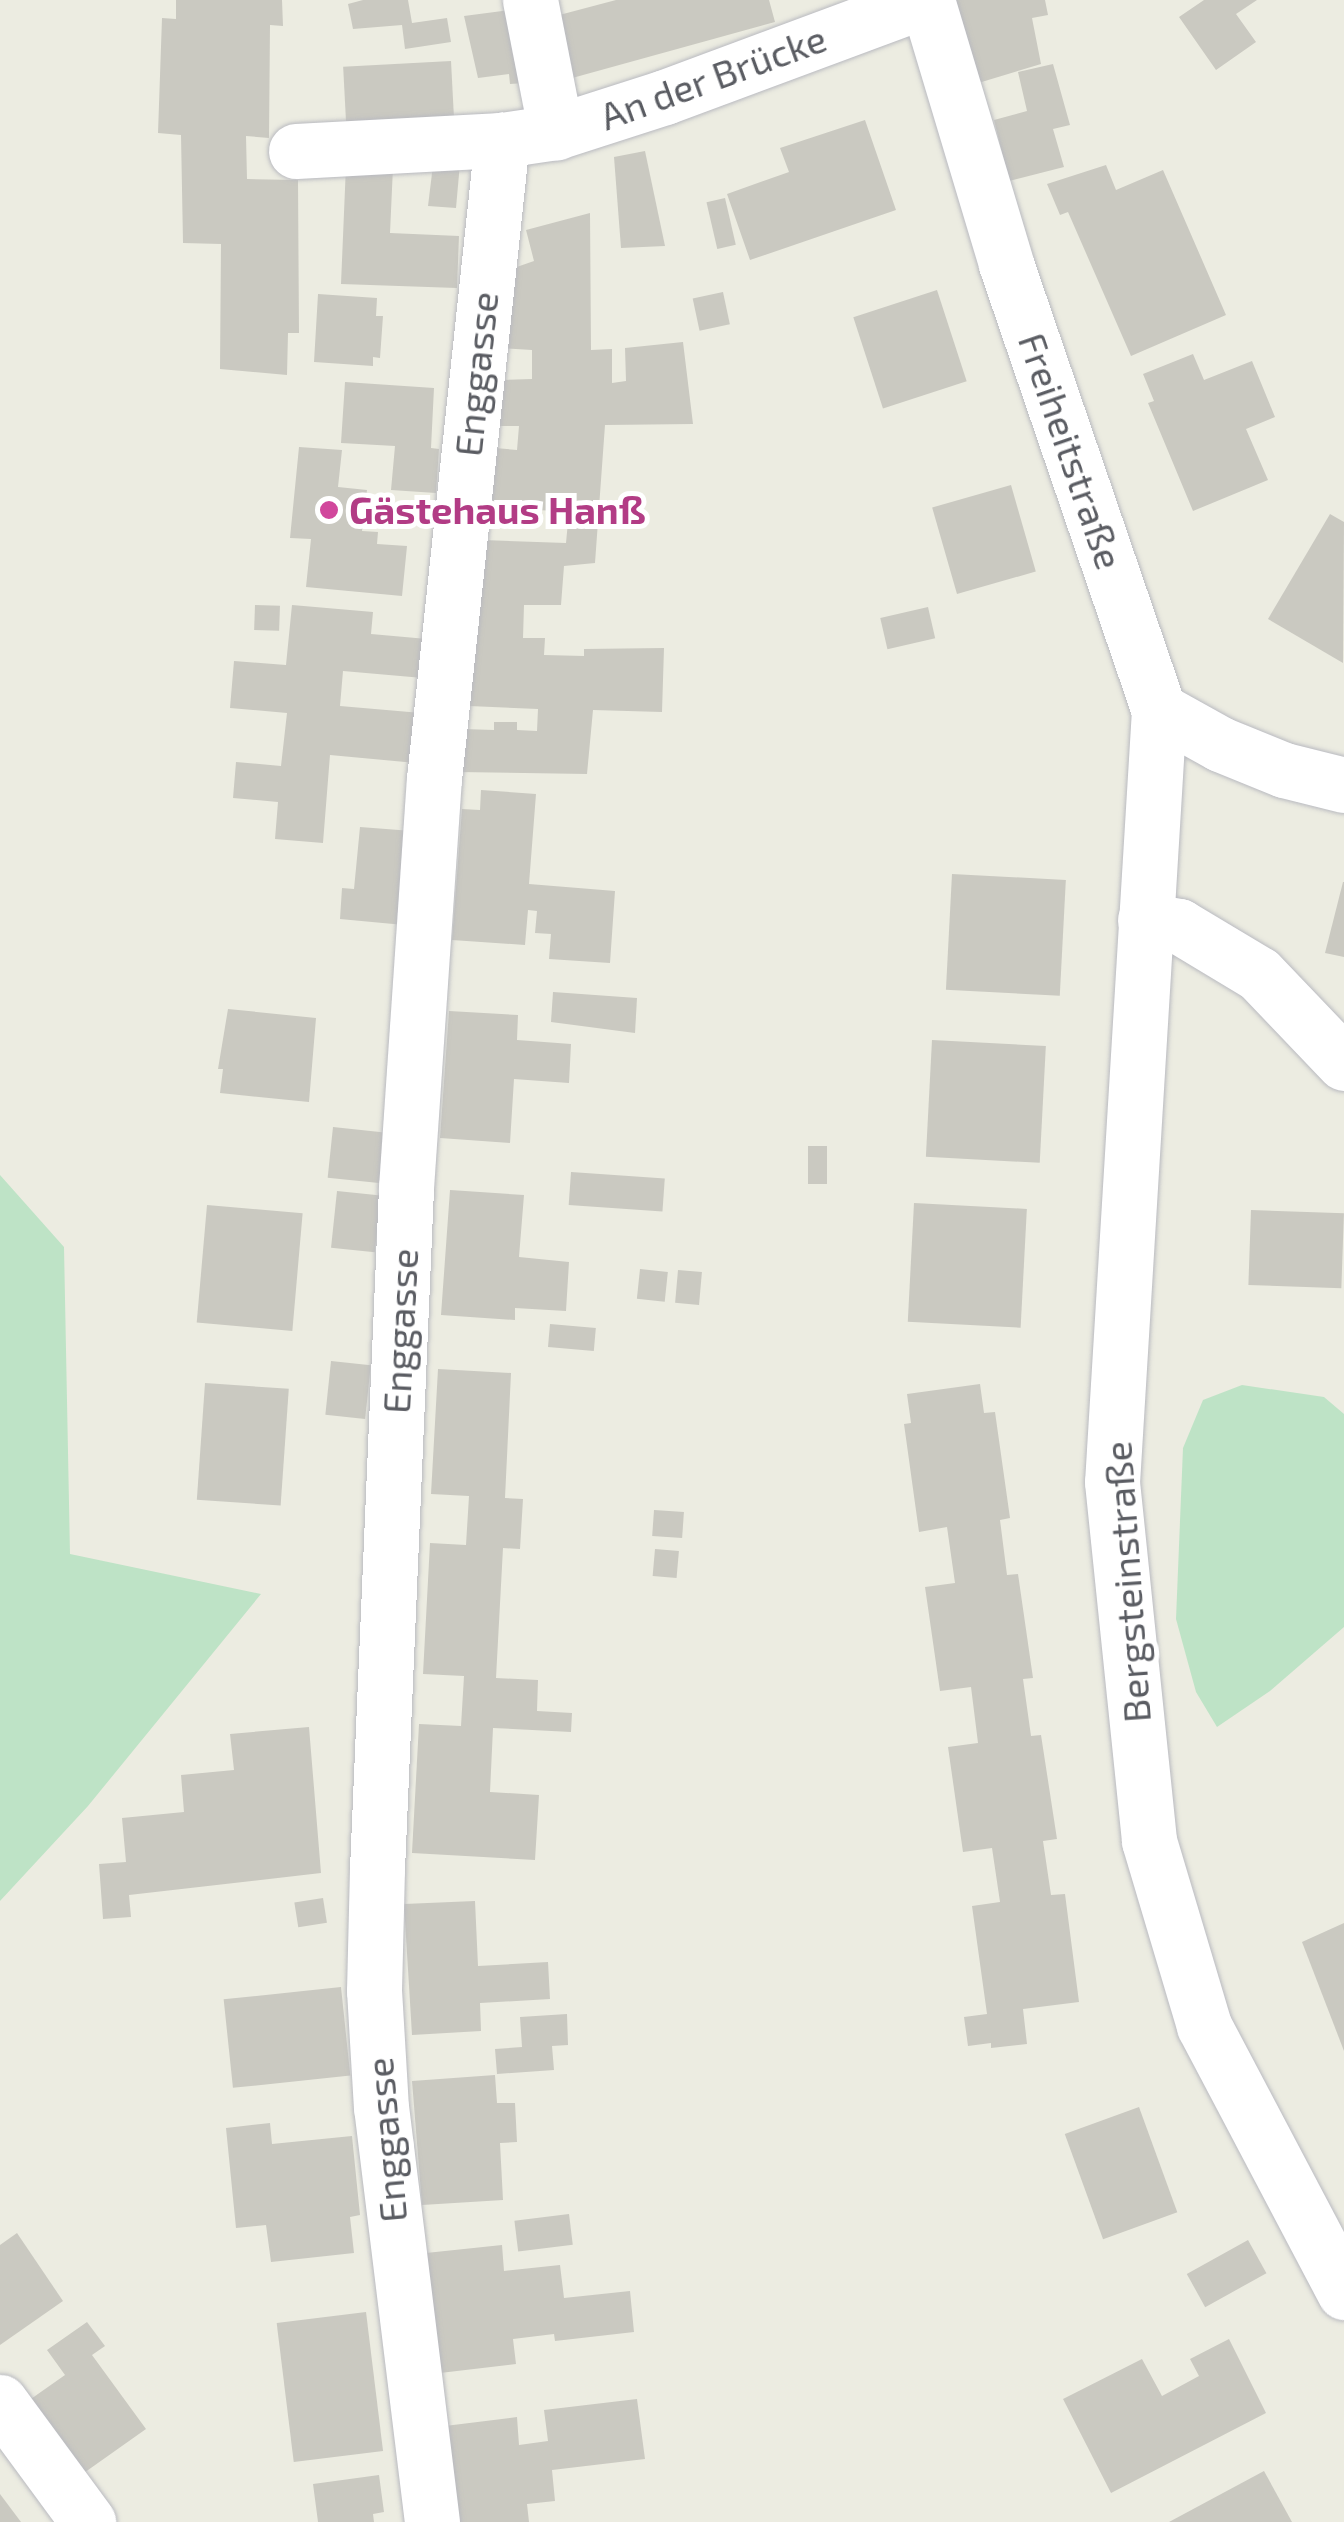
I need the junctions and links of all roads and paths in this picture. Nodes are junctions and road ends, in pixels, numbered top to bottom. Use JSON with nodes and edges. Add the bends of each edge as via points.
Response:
{"nodes":[{"id":1,"x":530,"y":0,"type":"edge"},
{"id":2,"x":926,"y":0,"type":"edge"},
{"id":3,"x":556,"y":132,"type":"junction"},
{"id":4,"x":502,"y":140,"type":"junction"},
{"id":5,"x":296,"y":151,"type":"dead end"},
{"id":6,"x":1159,"y":710,"type":"junction"},
{"id":7,"x":1344,"y":785,"type":"edge"},
{"id":8,"x":1145,"y":920,"type":"junction"},
{"id":9,"x":1344,"y":1063,"type":"edge"},
{"id":10,"x":1344,"y":2292,"type":"edge"},
{"id":11,"x":0,"y":2402,"type":"edge"},
{"id":12,"x":88,"y":2522,"type":"edge"},
{"id":13,"x":432,"y":2522,"type":"edge"}],
"edges":[{"from":1,"to":3,"type":"street"},
{"from":2,"to":3,"type":"street","name":"An der Brücke"},
{"from":2,"to":6,"type":"street","name":"Freiheitstraße","via":[[1006,264]]},
{"from":3,"to":4,"type":"street"},
{"from":4,"to":5,"type":"street"},
{"from":4,"to":13,"type":"street","name":"Enggasse","via":[[434,779],[406,1188],[376,1869],[381,2108]]},
{"from":6,"to":7,"type":"street","via":[[1284,770]]},
{"from":6,"to":8,"type":"street","name":"Bergsteinstraße"},
{"from":8,"to":9,"type":"street","via":[[1179,926],[1260,974]]},
{"from":8,"to":10,"type":"street","name":"Bergsteinstraße","via":[[1112,1482],[1149,1842],[1204,2026]]},
{"from":11,"to":12,"type":"street"}]}
